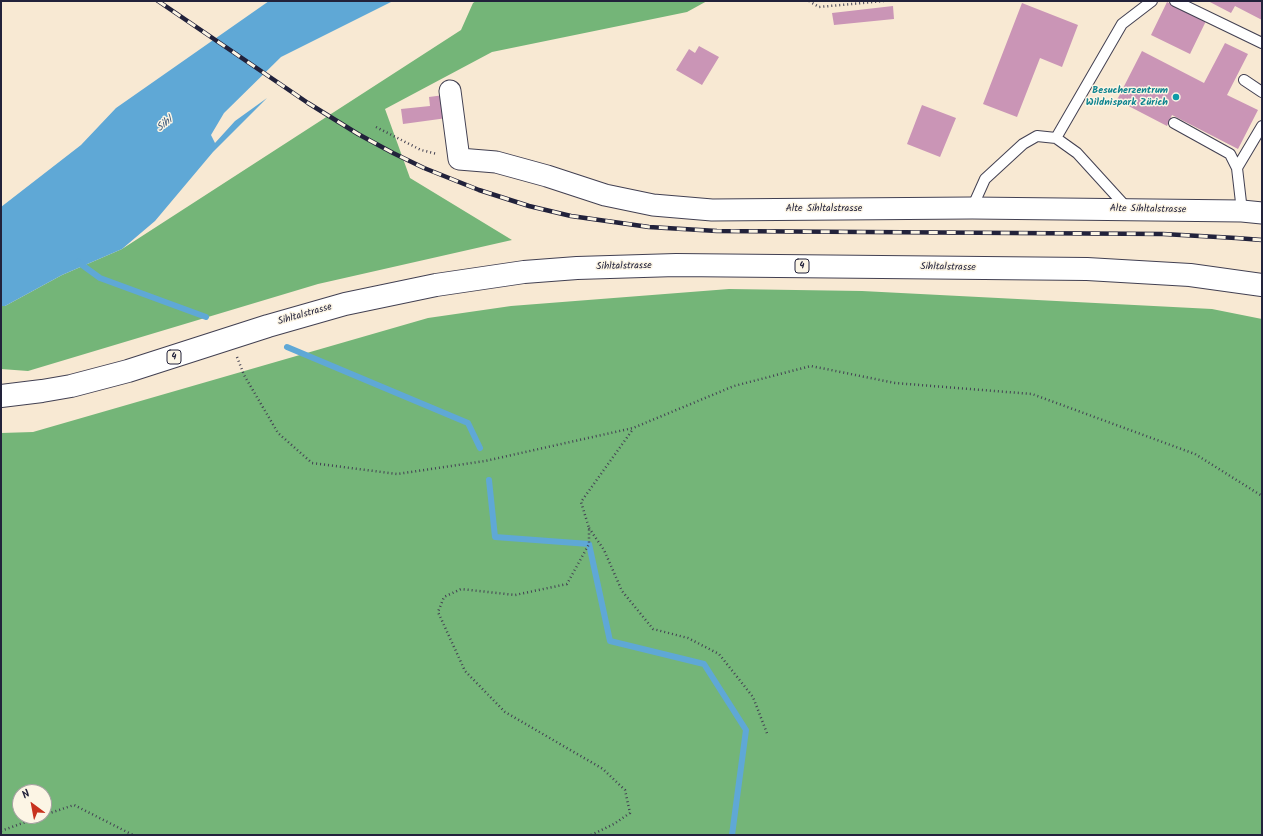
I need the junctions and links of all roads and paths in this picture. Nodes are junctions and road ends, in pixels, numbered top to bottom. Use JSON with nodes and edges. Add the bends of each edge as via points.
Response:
{"nodes":[{"id":1,"x":809,"y":1,"type":"edge"},
{"id":2,"x":884,"y":1,"type":"edge"},
{"id":3,"x":1152,"y":1,"type":"edge"},
{"id":4,"x":1175,"y":1,"type":"edge"},
{"id":5,"x":1262,"y":43,"type":"edge"},
{"id":6,"x":1244,"y":80,"type":"dead end"},
{"id":7,"x":450,"y":91,"type":"dead end"},
{"id":8,"x":1262,"y":92,"type":"edge"},
{"id":9,"x":1174,"y":123,"type":"dead end"},
{"id":10,"x":1262,"y":126,"type":"edge"},
{"id":11,"x":376,"y":127,"type":"dead end"},
{"id":12,"x":1056,"y":138,"type":"junction"},
{"id":13,"x":459,"y":158,"type":"junction"},
{"id":14,"x":1237,"y":168,"type":"junction"},
{"id":15,"x":972,"y":208,"type":"junction"},
{"id":16,"x":1129,"y":210,"type":"junction"},
{"id":17,"x":1242,"y":211,"type":"junction"},
{"id":18,"x":1262,"y":213,"type":"edge"},
{"id":19,"x":1262,"y":285,"type":"edge"},
{"id":20,"x":244,"y":376,"type":"dead end"},
{"id":21,"x":1,"y":396,"type":"edge"},
{"id":22,"x":633,"y":428,"type":"junction"},
{"id":23,"x":1262,"y":496,"type":"edge"},
{"id":24,"x":589,"y":528,"type":"junction"},
{"id":25,"x":768,"y":736,"type":"dead end"},
{"id":26,"x":52,"y":813,"type":"edge"},
{"id":27,"x":21,"y":824,"type":"edge"},
{"id":28,"x":1,"y":831,"type":"edge"},
{"id":29,"x":133,"y":835,"type":"edge"},
{"id":30,"x":591,"y":835,"type":"edge"}],
"edges":[{"from":1,"to":2,"type":"path","via":[[819,7]]},
{"from":3,"to":12,"type":"lane","via":[[1122,24]]},
{"from":4,"to":5,"type":"lane"},
{"from":6,"to":8,"type":"lane"},
{"from":7,"to":13,"type":"street"},
{"from":9,"to":14,"type":"lane","via":[[1230,154]]},
{"from":10,"to":14,"type":"lane"},
{"from":11,"to":13,"type":"path","via":[[421,150]]},
{"from":12,"to":15,"type":"lane","via":[[1037,136],[1023,144],[985,179]]},
{"from":12,"to":16,"type":"lane","via":[[1077,153]]},
{"from":13,"to":15,"type":"street","name":"Alte Sihltalstrasse","via":[[496,162],[605,195],[653,205],[712,210]]},
{"from":14,"to":17,"type":"lane"},
{"from":15,"to":16,"type":"street","name":"Alte Sihltalstrasse"},
{"from":16,"to":17,"type":"street","name":"Alte Sihltalstrasse"},
{"from":17,"to":18,"type":"street","name":"Alte Sihltalstrasse"},
{"from":19,"to":21,"type":"main road","name":"Sihltalstrasse","number":"4","via":[[1190,276],[1087,269],[676,265],[524,272],[436,285],[345,304],[72,386]]},
{"from":20,"to":22,"type":"path","via":[[278,433],[312,463],[397,474],[485,461]]},
{"from":22,"to":23,"type":"path","via":[[734,386],[811,366],[895,383],[1032,394],[1195,454]]},
{"from":22,"to":24,"type":"path","via":[[581,502]]},
{"from":24,"to":25,"type":"path","via":[[604,550],[622,591],[653,629],[688,638],[718,654],[753,697]]},
{"from":24,"to":30,"type":"path","via":[[588,544],[567,584],[515,595],[461,589],[444,597],[438,612],[464,671],[505,712],[603,769],[625,790],[630,813]]},
{"from":26,"to":29,"type":"path","via":[[74,805]]},
{"from":27,"to":28,"type":"path"}]}
